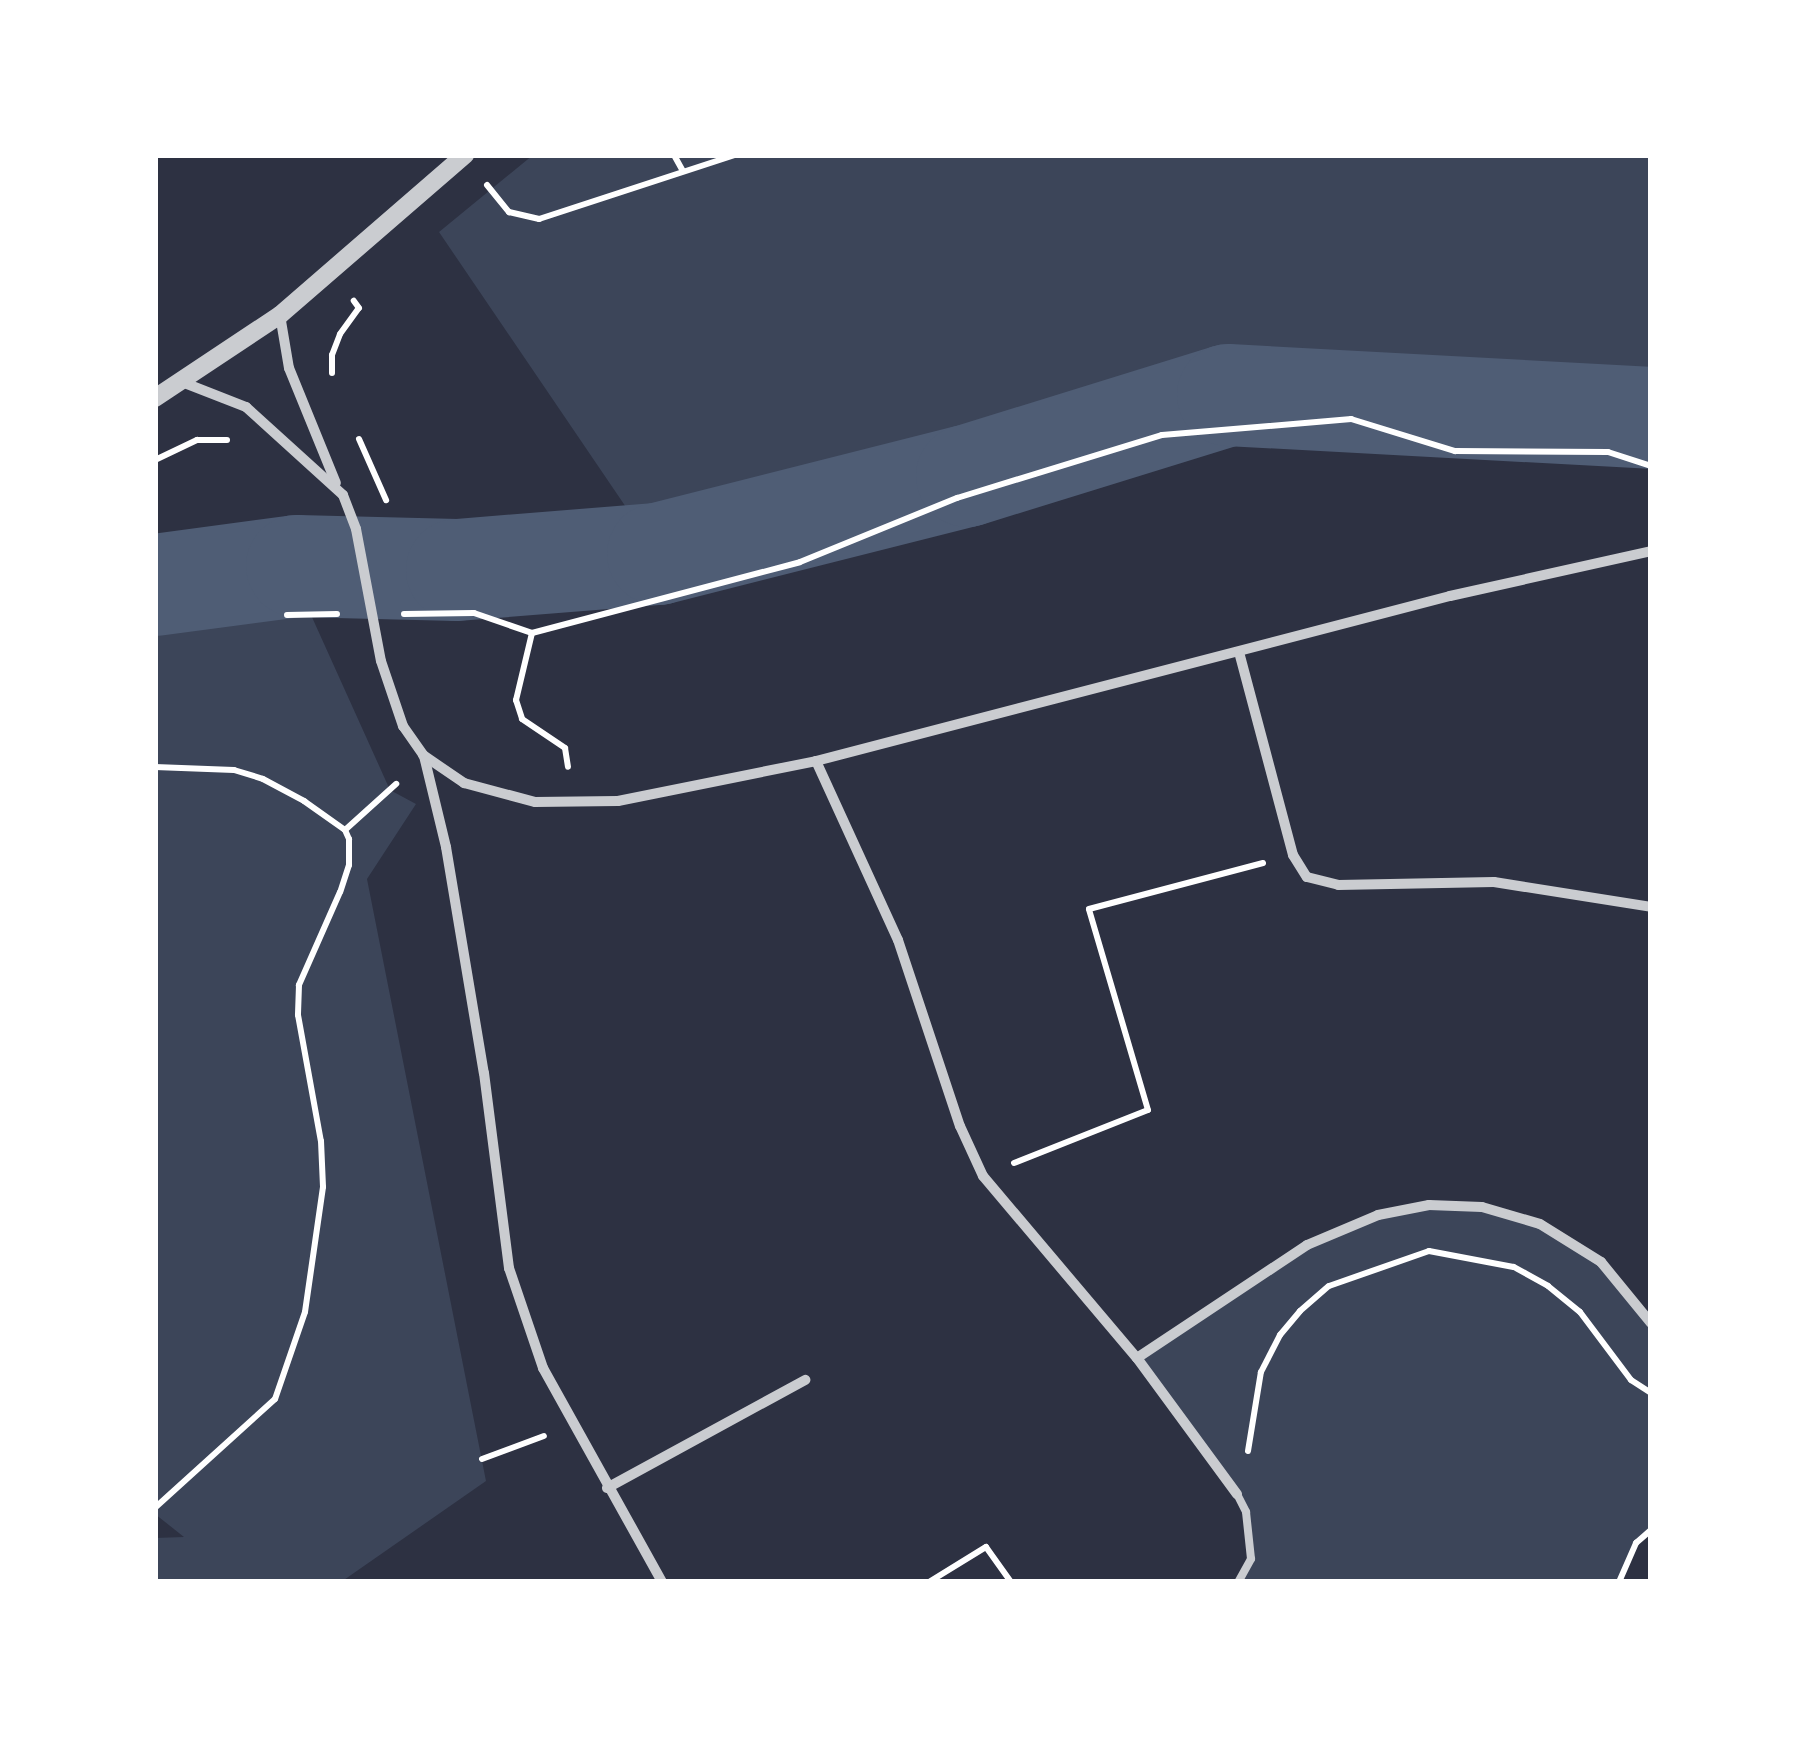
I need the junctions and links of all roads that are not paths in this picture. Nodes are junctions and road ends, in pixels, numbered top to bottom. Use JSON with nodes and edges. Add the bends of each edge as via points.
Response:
{"nodes":[{"id":1,"x":465,"y":155,"type":"edge"},
{"id":2,"x":280,"y":315,"type":"junction"},
{"id":3,"x":182,"y":382,"type":"junction"},
{"id":4,"x":155,"y":398,"type":"edge"},
{"id":5,"x":340,"y":492,"type":"junction"},
{"id":6,"x":1651,"y":550,"type":"edge"},
{"id":7,"x":1239,"y":652,"type":"junction"},
{"id":8,"x":423,"y":755,"type":"junction"},
{"id":9,"x":816,"y":761,"type":"junction"},
{"id":10,"x":1651,"y":906,"type":"edge"},
{"id":11,"x":1651,"y":1323,"type":"edge"},
{"id":12,"x":1138,"y":1358,"type":"junction"},
{"id":13,"x":805,"y":1380,"type":"dead end"},
{"id":14,"x":607,"y":1488,"type":"junction"},
{"id":15,"x":1237,"y":1494,"type":"joint"},
{"id":16,"x":662,"y":1582,"type":"edge"},
{"id":17,"x":1238,"y":1582,"type":"edge"}],
"edges":[{"from":1,"to":2,"type":"street"},
{"from":2,"to":3,"type":"street"},
{"from":2,"to":5,"type":"street","via":[[290,368]]},
{"from":3,"to":4,"type":"street"},
{"from":3,"to":5,"type":"street","via":[[246,407]]},
{"from":5,"to":8,"type":"street","via":[[356,529],[381,661],[403,726]]},
{"from":6,"to":7,"type":"street"},
{"from":7,"to":9,"type":"street"},
{"from":7,"to":10,"type":"street","via":[[1293,856],[1308,877],[1338,885],[1494,882]]},
{"from":8,"to":9,"type":"street","via":[[464,783],[534,802],[618,801]]},
{"from":8,"to":14,"type":"street","via":[[446,847],[484,1072],[508,1268],[543,1368]]},
{"from":9,"to":12,"type":"street","via":[[898,940],[960,1126],[984,1176]]},
{"from":11,"to":12,"type":"street","via":[[1600,1262],[1540,1224],[1482,1207],[1429,1205],[1378,1215],[1308,1246]]},
{"from":12,"to":15,"type":"street"},
{"from":13,"to":14,"type":"street"},
{"from":14,"to":16,"type":"street"},
{"from":15,"to":17,"type":"lane","via":[[1246,1512],[1251,1559]]}]}
